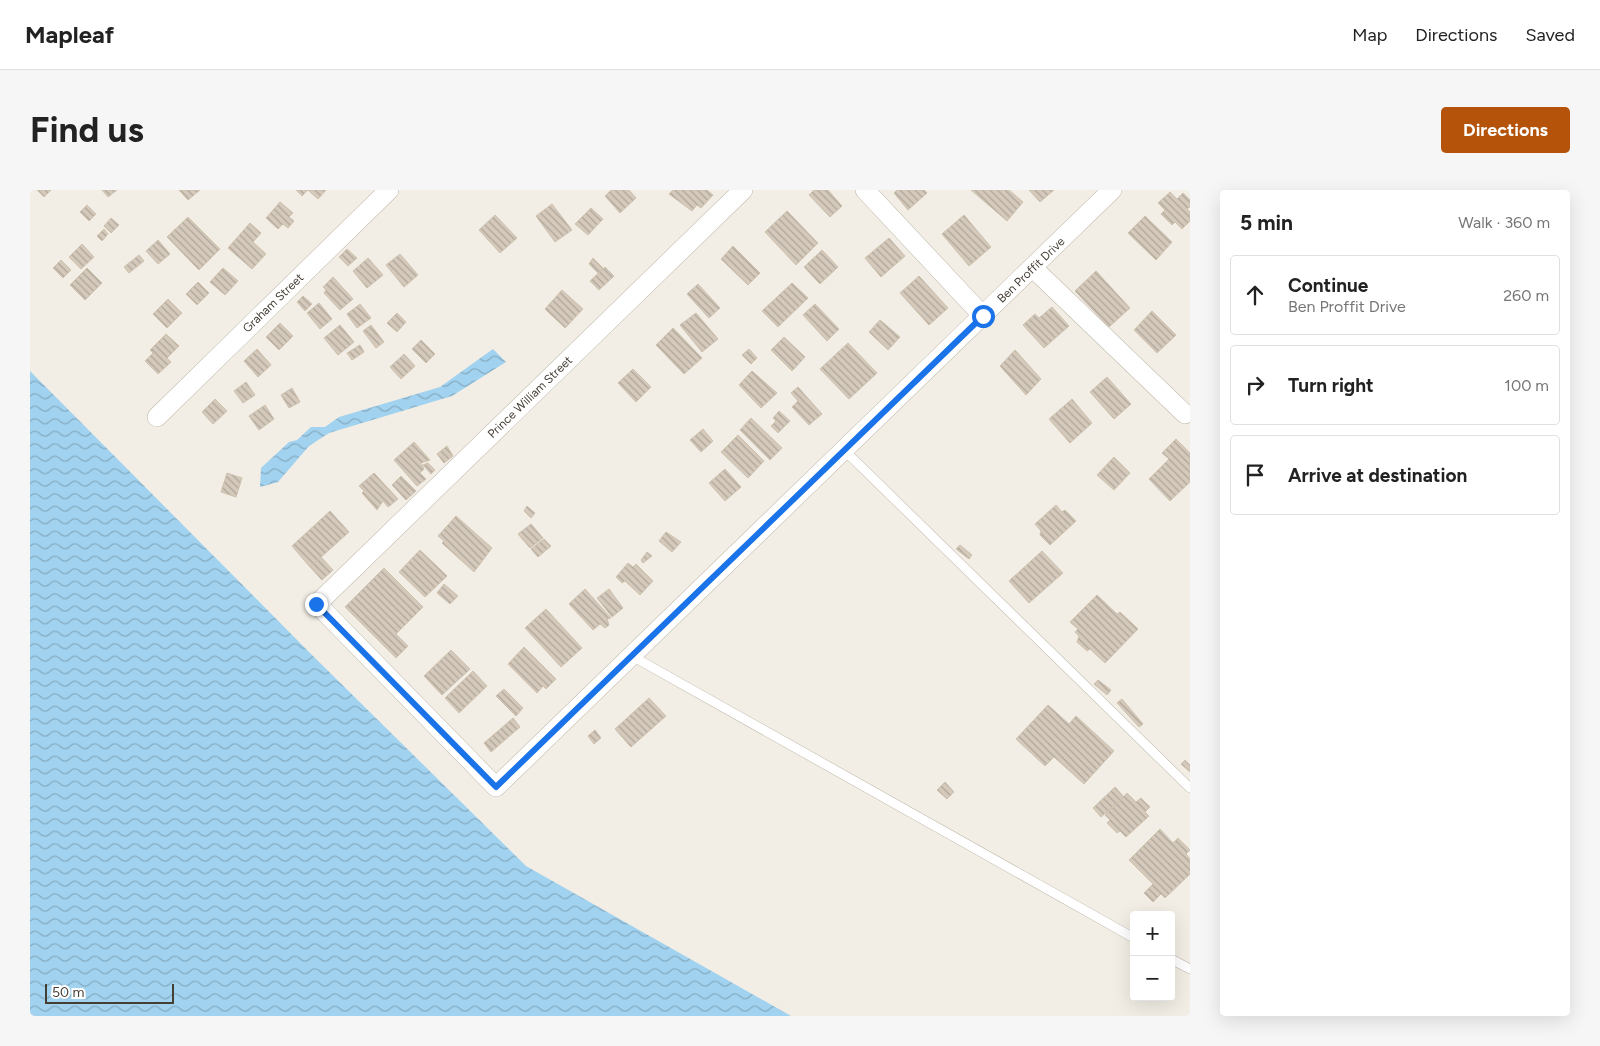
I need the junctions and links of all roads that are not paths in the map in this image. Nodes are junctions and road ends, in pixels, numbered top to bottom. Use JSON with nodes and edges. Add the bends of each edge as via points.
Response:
{"nodes":[{"id":1,"x":389,"y":190,"type":"edge"},
{"id":2,"x":744,"y":190,"type":"edge"},
{"id":3,"x":865,"y":190,"type":"edge"},
{"id":4,"x":1112,"y":190,"type":"edge"},
{"id":5,"x":1033,"y":268,"type":"junction"},
{"id":6,"x":983,"y":316,"type":"junction"},
{"id":7,"x":1185,"y":414,"type":"dead end"},
{"id":8,"x":157,"y":417,"type":"dead end"},
{"id":9,"x":844,"y":450,"type":"junction"},
{"id":10,"x":632,"y":656,"type":"junction"},
{"id":11,"x":496,"y":787,"type":"joint"},
{"id":12,"x":1190,"y":788,"type":"edge"},
{"id":13,"x":1130,"y":936,"type":"edge"},
{"id":14,"x":1175,"y":961,"type":"edge"},
{"id":15,"x":1190,"y":969,"type":"edge"}],
"edges":[{"from":1,"to":8,"type":"street","name":"Graham Street"},
{"from":2,"to":11,"type":"street","name":"Prince William Street","via":[[316,604]]},
{"from":3,"to":6,"type":"street"},
{"from":4,"to":5,"type":"street","name":"Ben Proffit Drive"},
{"from":5,"to":6,"type":"street","name":"Ben Proffit Drive"},
{"from":5,"to":7,"type":"street"},
{"from":6,"to":9,"type":"street","name":"Ben Proffit Drive"},
{"from":9,"to":10,"type":"street","name":"Ben Proffit Drive"},
{"from":9,"to":12,"type":"lane"},
{"from":10,"to":11,"type":"street","name":"Ben Proffit Drive"},
{"from":10,"to":13,"type":"lane"},
{"from":14,"to":15,"type":"lane"}]}
